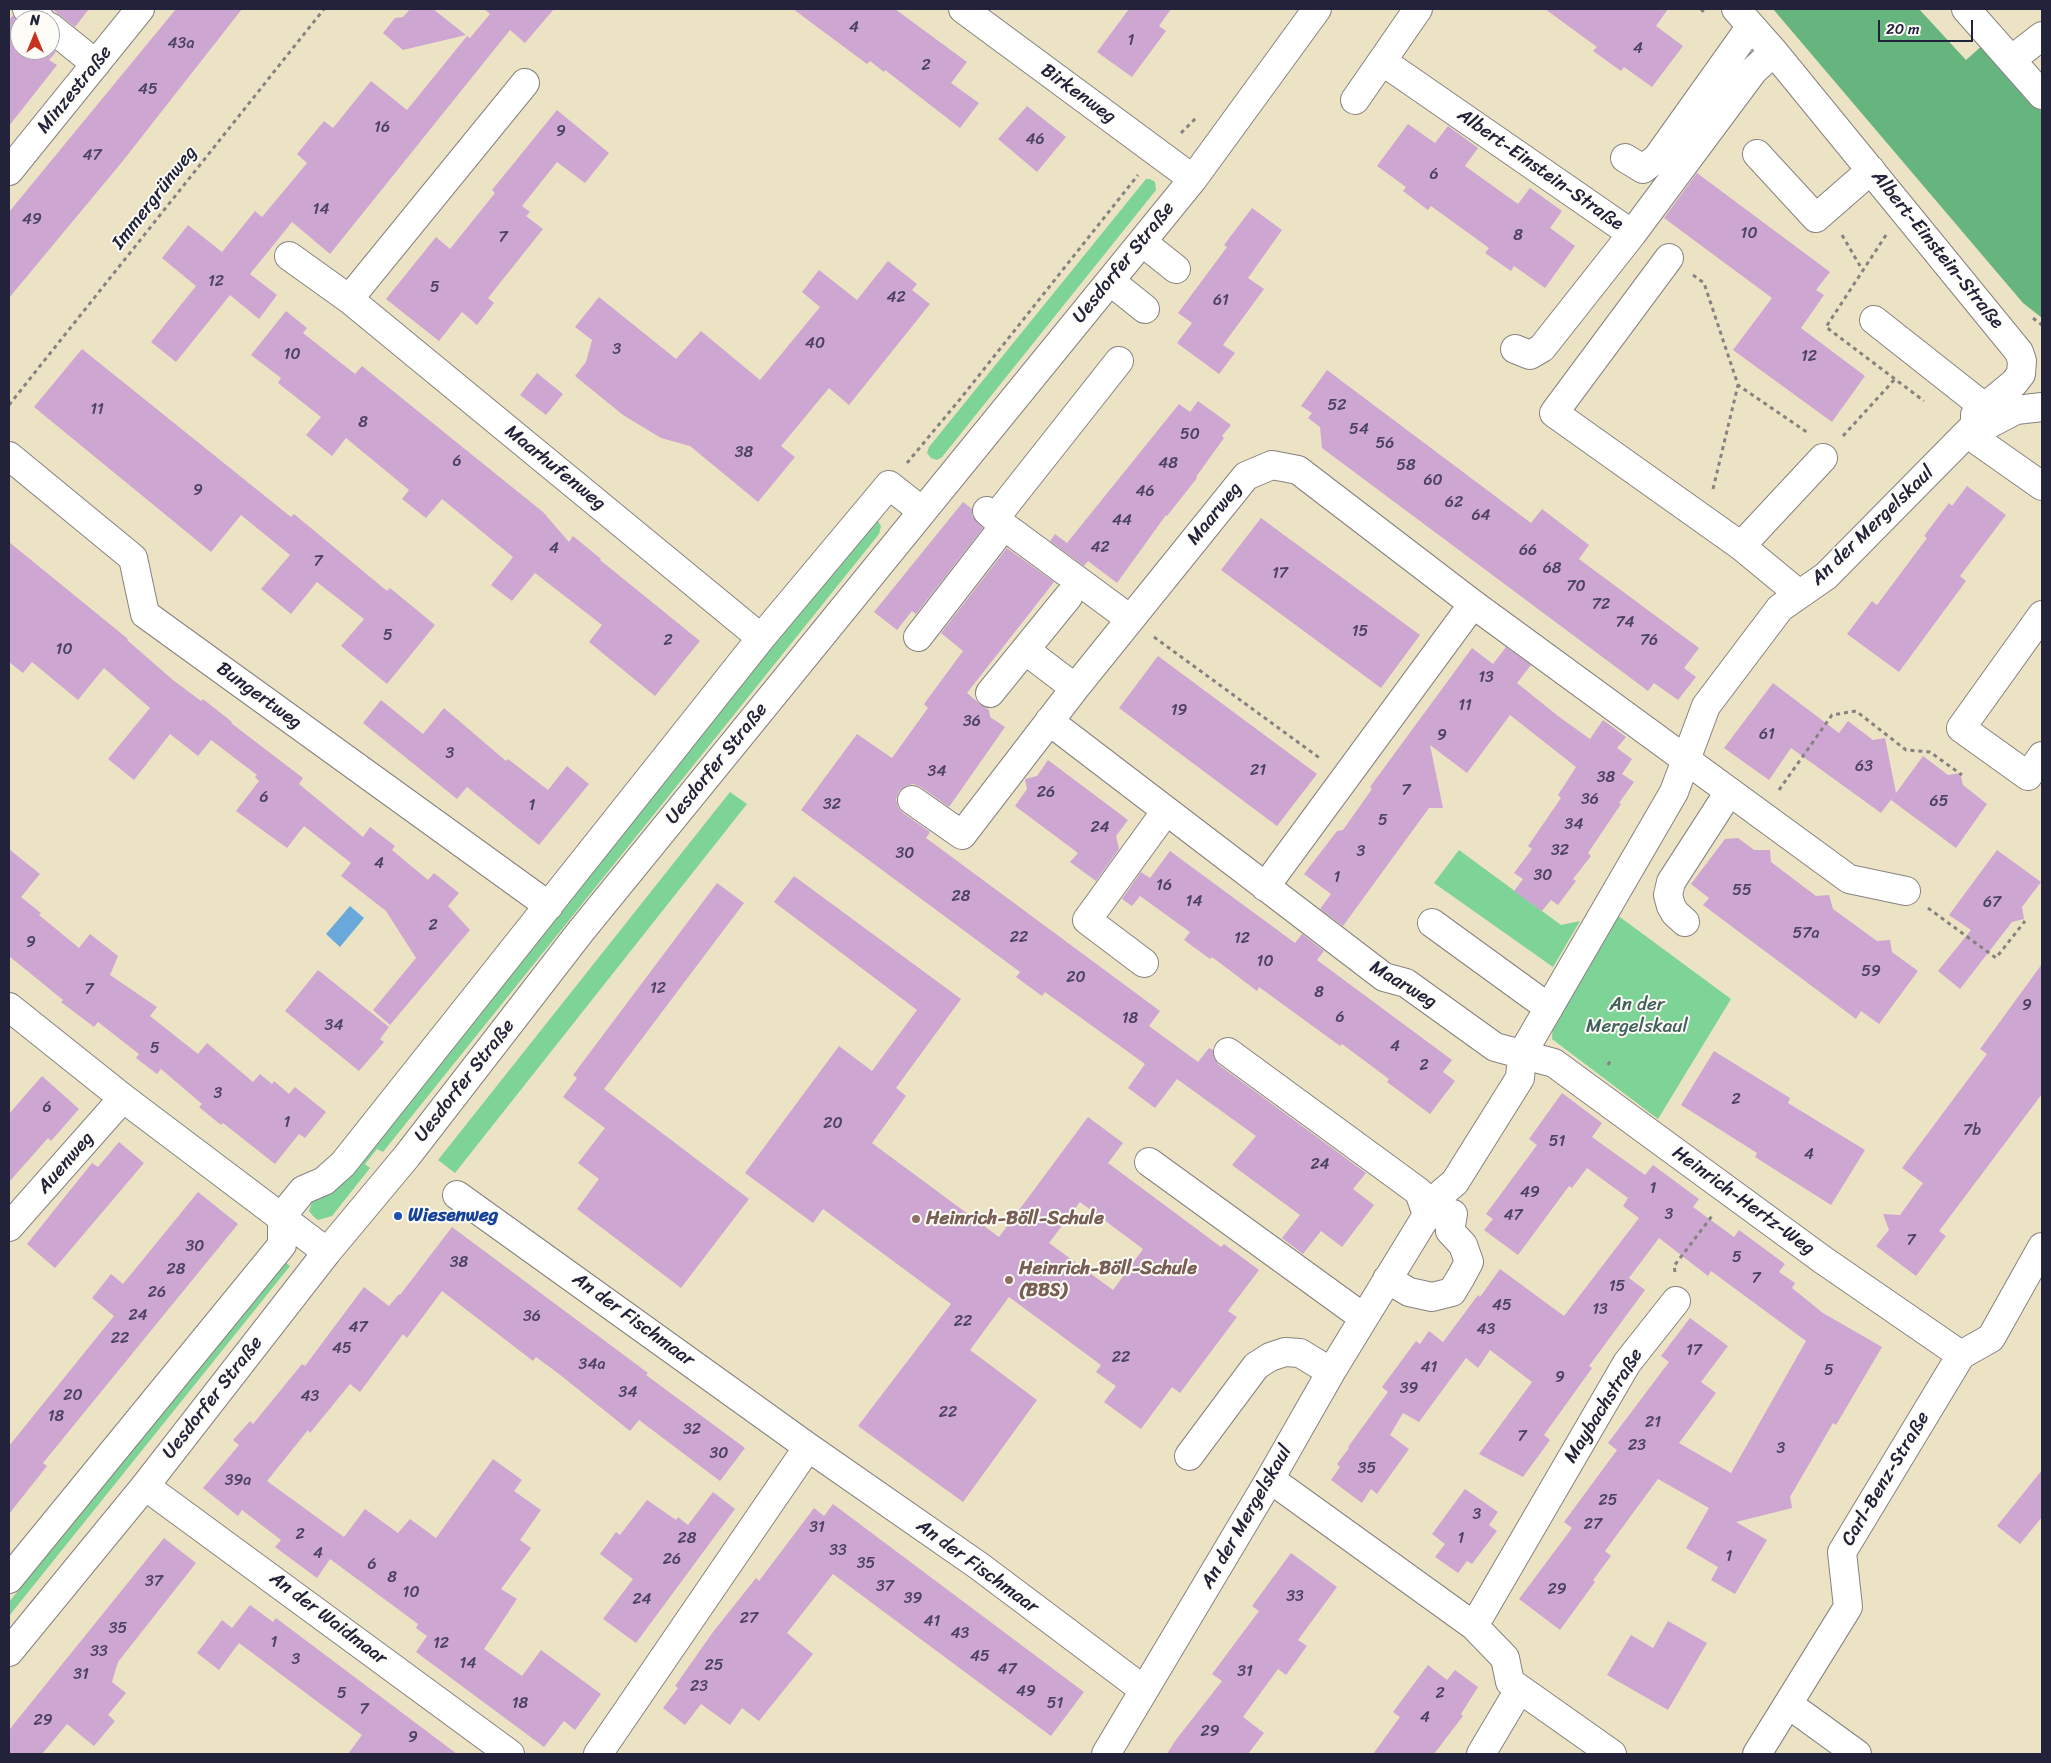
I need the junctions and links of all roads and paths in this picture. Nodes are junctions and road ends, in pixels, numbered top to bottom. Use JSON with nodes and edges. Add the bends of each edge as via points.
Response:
{"nodes":[{"id":1,"x":140,"y":9,"type":"edge"},
{"id":2,"x":324,"y":9,"type":"edge"},
{"id":3,"x":963,"y":9,"type":"edge"},
{"id":4,"x":1317,"y":9,"type":"edge"},
{"id":5,"x":1418,"y":9,"type":"edge"},
{"id":6,"x":1966,"y":9,"type":"edge"},
{"id":7,"x":1744,"y":17,"type":"edge"},
{"id":8,"x":60,"y":35,"type":"edge"},
{"id":9,"x":2042,"y":36,"type":"edge"},
{"id":10,"x":1774,"y":52,"type":"junction"},
{"id":11,"x":2011,"y":60,"type":"junction"},
{"id":12,"x":1382,"y":61,"type":"junction"},
{"id":13,"x":96,"y":64,"type":"junction"},
{"id":14,"x":525,"y":83,"type":"dead end"},
{"id":15,"x":2042,"y":95,"type":"edge"},
{"id":16,"x":1355,"y":100,"type":"dead end"},
{"id":17,"x":1202,"y":112,"type":"dead end"},
{"id":18,"x":1157,"y":152,"type":"junction"},
{"id":19,"x":1757,"y":154,"type":"dead end"},
{"id":20,"x":1625,"y":158,"type":"dead end"},
{"id":21,"x":1871,"y":170,"type":"junction"},
{"id":22,"x":9,"y":172,"type":"edge"},
{"id":23,"x":1193,"y":179,"type":"junction"},
{"id":24,"x":1827,"y":208,"type":"junction"},
{"id":25,"x":1632,"y":234,"type":"junction"},
{"id":26,"x":1142,"y":242,"type":"junction"},
{"id":27,"x":289,"y":256,"type":"dead end"},
{"id":28,"x":1669,"y":258,"type":"joint"},
{"id":29,"x":1176,"y":270,"type":"dead end"},
{"id":30,"x":1863,"y":271,"type":"dead end"},
{"id":31,"x":1110,"y":281,"type":"junction"},
{"id":32,"x":349,"y":299,"type":"junction"},
{"id":33,"x":1145,"y":309,"type":"dead end"},
{"id":34,"x":1874,"y":320,"type":"dead end"},
{"id":35,"x":1515,"y":349,"type":"dead end"},
{"id":36,"x":1119,"y":361,"type":"dead end"},
{"id":37,"x":1895,"y":379,"type":"dead end"},
{"id":38,"x":1738,"y":385,"type":"junction"},
{"id":39,"x":9,"y":405,"type":"edge"},
{"id":40,"x":2042,"y":407,"type":"edge"},
{"id":41,"x":1975,"y":422,"type":"junction"},
{"id":42,"x":1827,"y":453,"type":"junction"},
{"id":43,"x":9,"y":456,"type":"edge"},
{"id":44,"x":889,"y":485,"type":"junction"},
{"id":45,"x":2042,"y":486,"type":"edge"},
{"id":46,"x":922,"y":510,"type":"junction"},
{"id":47,"x":995,"y":518,"type":"junction"},
{"id":48,"x":1706,"y":521,"type":"junction"},
{"id":49,"x":1741,"y":546,"type":"junction"},
{"id":50,"x":1799,"y":594,"type":"junction"},
{"id":51,"x":1068,"y":597,"type":"dead end"},
{"id":52,"x":1473,"y":604,"type":"junction"},
{"id":53,"x":2042,"y":614,"type":"edge"},
{"id":54,"x":1130,"y":619,"type":"junction"},
{"id":55,"x":918,"y":637,"type":"dead end"},
{"id":56,"x":761,"y":638,"type":"junction"},
{"id":57,"x":1025,"y":650,"type":"junction"},
{"id":58,"x":1076,"y":688,"type":"junction"},
{"id":59,"x":990,"y":693,"type":"dead end"},
{"id":60,"x":1049,"y":721,"type":"junction"},
{"id":61,"x":2042,"y":756,"type":"edge"},
{"id":62,"x":1685,"y":760,"type":"junction"},
{"id":63,"x":1962,"y":775,"type":"dead end"},
{"id":64,"x":1346,"y":778,"type":"junction"},
{"id":65,"x":1729,"y":792,"type":"junction"},
{"id":66,"x":912,"y":800,"type":"dead end"},
{"id":67,"x":1166,"y":811,"type":"junction"},
{"id":68,"x":1762,"y":816,"type":"junction"},
{"id":69,"x":1265,"y":887,"type":"junction"},
{"id":70,"x":1906,"y":891,"type":"joint"},
{"id":71,"x":549,"y":906,"type":"junction"},
{"id":72,"x":2025,"y":921,"type":"dead end"},
{"id":73,"x":1685,"y":922,"type":"dead end"},
{"id":74,"x":1432,"y":923,"type":"dead end"},
{"id":75,"x":1144,"y":963,"type":"dead end"},
{"id":76,"x":9,"y":1007,"type":"edge"},
{"id":77,"x":1549,"y":1008,"type":"junction"},
{"id":78,"x":1228,"y":1052,"type":"dead end"},
{"id":79,"x":1522,"y":1054,"type":"junction"},
{"id":80,"x":122,"y":1098,"type":"junction"},
{"id":81,"x":1149,"y":1162,"type":"dead end"},
{"id":82,"x":1731,"y":1192,"type":"junction"},
{"id":83,"x":457,"y":1195,"type":"dead end"},
{"id":84,"x":1434,"y":1204,"type":"junction"},
{"id":85,"x":282,"y":1216,"type":"junction"},
{"id":86,"x":9,"y":1227,"type":"edge"},
{"id":87,"x":2042,"y":1247,"type":"edge"},
{"id":88,"x":327,"y":1252,"type":"junction"},
{"id":89,"x":1387,"y":1279,"type":"junction"},
{"id":90,"x":1676,"y":1301,"type":"joint"},
{"id":91,"x":1364,"y":1318,"type":"junction"},
{"id":92,"x":1961,"y":1355,"type":"junction"},
{"id":93,"x":1331,"y":1372,"type":"junction"},
{"id":94,"x":808,"y":1447,"type":"junction"},
{"id":95,"x":1189,"y":1456,"type":"dead end"},
{"id":96,"x":1270,"y":1479,"type":"junction"},
{"id":97,"x":145,"y":1486,"type":"junction"},
{"id":98,"x":9,"y":1579,"type":"edge"},
{"id":99,"x":1474,"y":1626,"type":"junction"},
{"id":100,"x":9,"y":1652,"type":"edge"},
{"id":101,"x":1144,"y":1690,"type":"junction"},
{"id":102,"x":1519,"y":1690,"type":"junction"},
{"id":103,"x":1788,"y":1704,"type":"junction"},
{"id":104,"x":510,"y":1754,"type":"edge"},
{"id":105,"x":598,"y":1754,"type":"edge"},
{"id":106,"x":1106,"y":1754,"type":"edge"},
{"id":107,"x":1481,"y":1754,"type":"edge"},
{"id":108,"x":1612,"y":1754,"type":"edge"},
{"id":109,"x":1757,"y":1754,"type":"edge"},
{"id":110,"x":1857,"y":1754,"type":"edge"}],
"edges":[{"from":1,"to":13,"type":"street","name":"Minzestraße"},
{"from":2,"to":39,"type":"path","name":"Immergrünweg"},
{"from":3,"to":18,"type":"street","name":"Birkenweg"},
{"from":4,"to":23,"type":"street","name":"Uesdorfer Straße"},
{"from":5,"to":12,"type":"street"},
{"from":6,"to":11,"type":"street"},
{"from":7,"to":10,"type":"street","name":"Albert-Einstein-Straße"},
{"from":7,"to":20,"type":"street","via":[[1657,158],[1643,169]]},
{"from":8,"to":13,"type":"street"},
{"from":9,"to":11,"type":"street"},
{"from":10,"to":21,"type":"street","name":"Albert-Einstein-Straße"},
{"from":10,"to":25,"type":"street","name":"Albert-Einstein-Straße","via":[[1754,70]]},
{"from":11,"to":15,"type":"street"},
{"from":12,"to":16,"type":"street"},
{"from":12,"to":25,"type":"street","name":"Albert-Einstein-Straße"},
{"from":13,"to":22,"type":"street","name":"Minzestraße"},
{"from":14,"to":32,"type":"street"},
{"from":17,"to":18,"type":"path"},
{"from":18,"to":23,"type":"street","name":"Birkenweg"},
{"from":18,"to":44,"type":"path"},
{"from":19,"to":24,"type":"street","via":[[1816,218]]},
{"from":21,"to":24,"type":"street"},
{"from":21,"to":41,"type":"street","name":"Albert-Einstein-Straße","via":[[2019,352],[2021,374]]},
{"from":23,"to":26,"type":"street","name":"Uesdorfer Straße"},
{"from":24,"to":30,"type":"path"},
{"from":25,"to":35,"type":"street","via":[[1542,348],[1530,355]]},
{"from":26,"to":29,"type":"street"},
{"from":26,"to":31,"type":"street","name":"Uesdorfer Straße"},
{"from":27,"to":32,"type":"street","name":"Maarhufenweg"},
{"from":28,"to":38,"type":"path","via":[[1704,283]]},
{"from":28,"to":48,"type":"street","via":[[1554,413]]},
{"from":31,"to":33,"type":"street"},
{"from":31,"to":46,"type":"street","name":"Uesdorfer Straße"},
{"from":32,"to":56,"type":"street","name":"Maarhufenweg"},
{"from":34,"to":41,"type":"street"},
{"from":36,"to":47,"type":"street"},
{"from":37,"to":42,"type":"path"},
{"from":38,"to":42,"type":"path"},
{"from":38,"to":48,"type":"path"},
{"from":40,"to":41,"type":"street","via":[[2016,410],[1989,424]]},
{"from":41,"to":45,"type":"street"},
{"from":41,"to":50,"type":"street","name":"An der Mergelskaul","via":[[1826,576]]},
{"from":42,"to":49,"type":"street"},
{"from":43,"to":71,"type":"street","name":"Bungertweg","via":[[133,558],[145,614]]},
{"from":44,"to":46,"type":"street"},
{"from":44,"to":56,"type":"street"},
{"from":46,"to":88,"type":"street","name":"Uesdorfer Straße","via":[[587,923],[407,1156]]},
{"from":47,"to":54,"type":"street"},
{"from":47,"to":55,"type":"street"},
{"from":48,"to":49,"type":"street"},
{"from":49,"to":50,"type":"street"},
{"from":50,"to":62,"type":"street","name":"An der Mergelskaul","via":[[1780,608],[1706,706]]},
{"from":51,"to":57,"type":"street"},
{"from":52,"to":54,"type":"street","name":"Maarweg","via":[[1298,470],[1272,464],[1246,476]]},
{"from":52,"to":62,"type":"street","name":"Maarweg"},
{"from":52,"to":64,"type":"street"},
{"from":53,"to":61,"type":"street","via":[[1961,728],[2028,776]]},
{"from":54,"to":58,"type":"street","name":"Maarweg"},
{"from":54,"to":64,"type":"path"},
{"from":56,"to":71,"type":"street"},
{"from":57,"to":58,"type":"street"},
{"from":57,"to":59,"type":"street"},
{"from":58,"to":60,"type":"street","name":"Maarweg"},
{"from":60,"to":66,"type":"street","name":"Maarweg","via":[[962,835]]},
{"from":60,"to":67,"type":"street","name":"Maarweg"},
{"from":62,"to":65,"type":"street"},
{"from":62,"to":77,"type":"street","name":"An der Mergelskaul","via":[[1674,792]]},
{"from":63,"to":68,"type":"path","via":[[1930,752],[1906,750],[1856,711],[1832,714]]},
{"from":64,"to":69,"type":"street"},
{"from":65,"to":68,"type":"street"},
{"from":65,"to":73,"type":"street","via":[[1671,882],[1668,895],[1671,906]]},
{"from":67,"to":69,"type":"street","name":"Maarweg"},
{"from":67,"to":75,"type":"street","via":[[1087,920]]},
{"from":68,"to":70,"type":"street","via":[[1849,880]]},
{"from":69,"to":79,"type":"street","name":"Maarweg","via":[[1384,977],[1406,982],[1495,1046]]},
{"from":70,"to":72,"type":"path","via":[[1996,958]]},
{"from":71,"to":85,"type":"street","via":[[343,1164],[324,1181],[303,1190]]},
{"from":74,"to":77,"type":"street"},
{"from":76,"to":80,"type":"street"},
{"from":77,"to":79,"type":"street","name":"An der Mergelskaul"},
{"from":78,"to":84,"type":"street"},
{"from":79,"to":82,"type":"street","name":"Heinrich-Hertz-Weg","via":[[1554,1063]]},
{"from":79,"to":84,"type":"street","name":"An der Mergelskaul","via":[[1520,1078],[1455,1182]]},
{"from":80,"to":85,"type":"street"},
{"from":80,"to":86,"type":"street","name":"Auenweg"},
{"from":81,"to":91,"type":"street"},
{"from":82,"to":90,"type":"path","via":[[1674,1266]]},
{"from":82,"to":92,"type":"street","name":"Heinrich-Hertz-Weg"},
{"from":83,"to":94,"type":"street","name":"An der Fischmaar"},
{"from":84,"to":89,"type":"street","name":"An der Mergelskaul"},
{"from":84,"to":89,"type":"street","via":[[1453,1214],[1450,1231],[1463,1245],[1469,1262],[1452,1292],[1432,1297],[1409,1292]]},
{"from":85,"to":88,"type":"street"},
{"from":85,"to":98,"type":"street","via":[[282,1245]]},
{"from":87,"to":92,"type":"street","name":"Carl-Benz-Straße","via":[[1991,1338]]},
{"from":88,"to":97,"type":"street","name":"Uesdorfer Straße"},
{"from":89,"to":91,"type":"street","name":"An der Mergelskaul"},
{"from":90,"to":99,"type":"street","name":"Maybachstraße","via":[[1627,1363]]},
{"from":91,"to":93,"type":"street","name":"An der Mergelskaul"},
{"from":92,"to":103,"type":"street","name":"Carl-Benz-Straße","via":[[1842,1552],[1848,1607]]},
{"from":93,"to":95,"type":"street","via":[[1300,1353],[1285,1352],[1270,1357],[1256,1366]]},
{"from":93,"to":96,"type":"street","name":"An der Mergelskaul"},
{"from":94,"to":101,"type":"street","name":"An der Fischmaar","via":[[979,1566]]},
{"from":94,"to":105,"type":"street"},
{"from":96,"to":99,"type":"street"},
{"from":96,"to":101,"type":"street","name":"An der Mergelskaul"},
{"from":97,"to":100,"type":"street","name":"Uesdorfer Straße"},
{"from":97,"to":104,"type":"street","name":"An der Waidmaar"},
{"from":99,"to":102,"type":"street","via":[[1505,1658],[1510,1682]]},
{"from":101,"to":106,"type":"street","name":"An der Mergelskaul"},
{"from":102,"to":107,"type":"street"},
{"from":102,"to":108,"type":"street"},
{"from":103,"to":109,"type":"street","name":"Carl-Benz-Straße"},
{"from":103,"to":110,"type":"street"}]}
